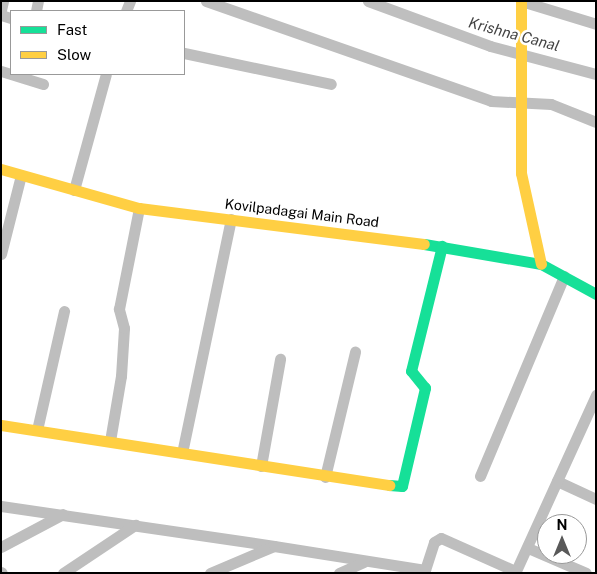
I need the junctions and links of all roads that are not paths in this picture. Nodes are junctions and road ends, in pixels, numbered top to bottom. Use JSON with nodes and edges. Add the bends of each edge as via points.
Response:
{"nodes":[{"id":1,"x":4,"y":1,"type":"edge"},
{"id":2,"x":206,"y":1,"type":"edge"},
{"id":3,"x":521,"y":1,"type":"edge"},
{"id":4,"x":1,"y":10,"type":"edge"},
{"id":5,"x":596,"y":24,"type":"edge"},
{"id":6,"x":185,"y":53,"type":"edge"},
{"id":7,"x":14,"y":75,"type":"edge"},
{"id":8,"x":106,"y":75,"type":"edge"},
{"id":9,"x":43,"y":84,"type":"dead end"},
{"id":10,"x":331,"y":84,"type":"dead end"},
{"id":11,"x":521,"y":103,"type":"junction"},
{"id":12,"x":596,"y":122,"type":"edge"},
{"id":13,"x":1,"y":170,"type":"edge"},
{"id":14,"x":21,"y":175,"type":"junction"},
{"id":15,"x":74,"y":190,"type":"junction"},
{"id":16,"x":139,"y":208,"type":"junction"},
{"id":17,"x":231,"y":219,"type":"junction"},
{"id":18,"x":442,"y":246,"type":"junction"},
{"id":19,"x":1,"y":254,"type":"edge"},
{"id":20,"x":541,"y":264,"type":"junction"},
{"id":21,"x":564,"y":276,"type":"junction"},
{"id":22,"x":596,"y":294,"type":"edge"},
{"id":23,"x":64,"y":312,"type":"dead end"},
{"id":24,"x":355,"y":352,"type":"dead end"},
{"id":25,"x":280,"y":359,"type":"dead end"},
{"id":26,"x":596,"y":395,"type":"edge"},
{"id":27,"x":592,"y":412,"type":"edge"},
{"id":28,"x":1,"y":425,"type":"edge"},
{"id":29,"x":36,"y":430,"type":"junction"},
{"id":30,"x":110,"y":441,"type":"junction"},
{"id":31,"x":182,"y":453,"type":"junction"},
{"id":32,"x":261,"y":466,"type":"junction"},
{"id":33,"x":480,"y":476,"type":"dead end"},
{"id":34,"x":325,"y":477,"type":"junction"},
{"id":35,"x":557,"y":481,"type":"junction"},
{"id":36,"x":596,"y":499,"type":"edge"},
{"id":37,"x":1,"y":506,"type":"edge"},
{"id":38,"x":63,"y":514,"type":"junction"},
{"id":39,"x":135,"y":525,"type":"junction"},
{"id":40,"x":274,"y":546,"type":"junction"},
{"id":41,"x":1,"y":547,"type":"edge"},
{"id":42,"x":528,"y":548,"type":"junction"},
{"id":43,"x":364,"y":562,"type":"junction"},
{"id":44,"x":515,"y":572,"type":"edge"},
{"id":45,"x":63,"y":573,"type":"edge"},
{"id":46,"x":210,"y":573,"type":"edge"},
{"id":47,"x":339,"y":573,"type":"edge"},
{"id":48,"x":586,"y":573,"type":"edge"}],
"edges":[{"from":1,"to":4,"type":"street"},
{"from":2,"to":11,"type":"street","via":[[491,101]]},
{"from":3,"to":5,"type":"street"},
{"from":3,"to":11,"type":"street"},
{"from":6,"to":10,"type":"street"},
{"from":7,"to":9,"type":"street"},
{"from":8,"to":15,"type":"street"},
{"from":11,"to":12,"type":"street","via":[[551,104]]},
{"from":11,"to":20,"type":"street","via":[[521,174]]},
{"from":13,"to":14,"type":"street","name":"Kovilpadagai Main Road"},
{"from":14,"to":15,"type":"street","name":"Kovilpadagai Main Road"},
{"from":14,"to":19,"type":"street"},
{"from":15,"to":16,"type":"street","name":"Kovilpadagai Main Road"},
{"from":16,"to":17,"type":"street","name":"Kovilpadagai Main Road"},
{"from":16,"to":30,"type":"street","via":[[119,309],[124,328],[121,376]]},
{"from":17,"to":18,"type":"street","name":"Kovilpadagai Main Road"},
{"from":17,"to":31,"type":"street"},
{"from":18,"to":20,"type":"street","name":"Kovilpadagai Main Road"},
{"from":18,"to":34,"type":"street","via":[[411,371],[425,388],[402,486]]},
{"from":20,"to":21,"type":"street","name":"Kovilpadagai Main Road"},
{"from":21,"to":22,"type":"street","name":"Kovilpadagai Main Road"},
{"from":21,"to":33,"type":"street"},
{"from":23,"to":29,"type":"street"},
{"from":24,"to":34,"type":"street"},
{"from":25,"to":32,"type":"street"},
{"from":26,"to":27,"type":"street"},
{"from":27,"to":35,"type":"street"},
{"from":28,"to":29,"type":"street"},
{"from":29,"to":30,"type":"street"},
{"from":30,"to":31,"type":"street"},
{"from":31,"to":32,"type":"street"},
{"from":32,"to":34,"type":"street"},
{"from":35,"to":36,"type":"street"},
{"from":35,"to":42,"type":"street"},
{"from":37,"to":38,"type":"street"},
{"from":38,"to":39,"type":"street"},
{"from":38,"to":41,"type":"street"},
{"from":39,"to":40,"type":"street"},
{"from":39,"to":45,"type":"street"},
{"from":40,"to":43,"type":"street"},
{"from":40,"to":46,"type":"street"},
{"from":42,"to":44,"type":"street"},
{"from":42,"to":48,"type":"street"},
{"from":43,"to":44,"type":"street","via":[[425,570],[434,542],[441,538]]},
{"from":43,"to":47,"type":"street"}]}
